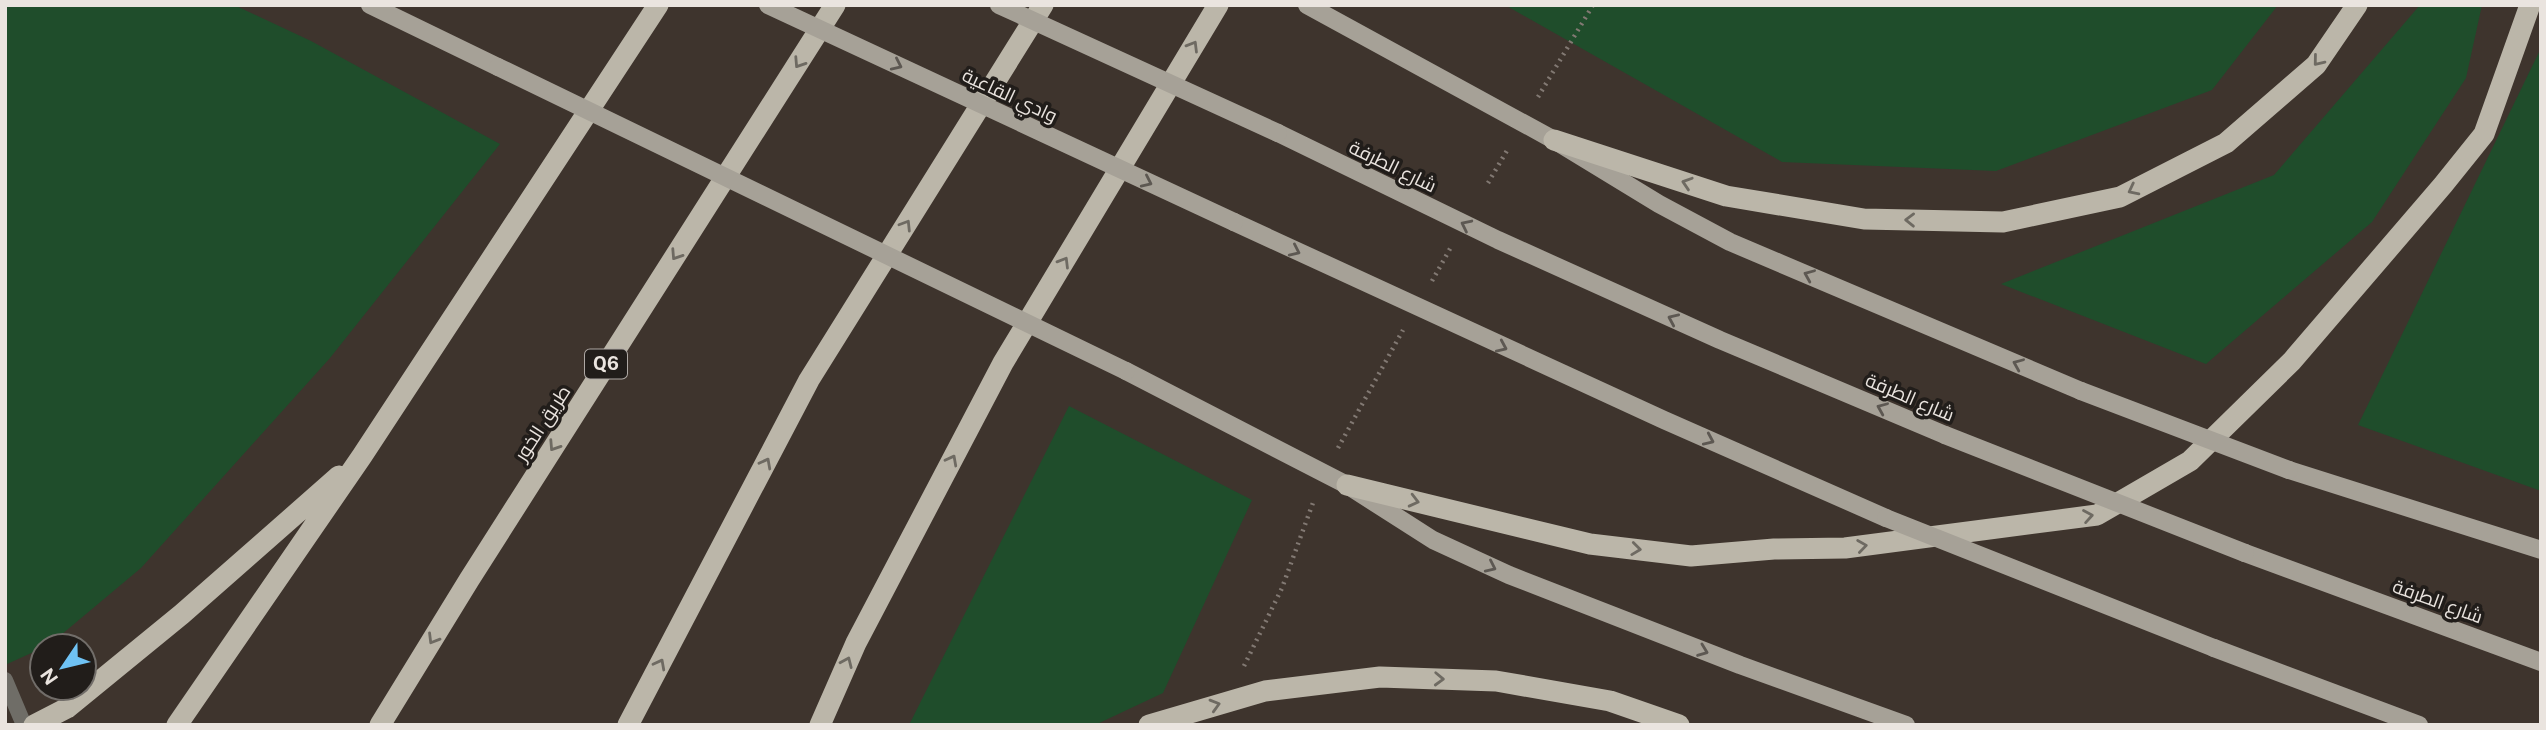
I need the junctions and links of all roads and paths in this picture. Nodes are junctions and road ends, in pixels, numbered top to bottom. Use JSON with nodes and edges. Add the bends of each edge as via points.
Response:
{"nodes":[{"id":1,"x":370,"y":5,"type":"edge"},
{"id":2,"x":658,"y":5,"type":"edge"},
{"id":3,"x":768,"y":5,"type":"edge"},
{"id":4,"x":835,"y":5,"type":"edge"},
{"id":5,"x":999,"y":5,"type":"edge"},
{"id":6,"x":1043,"y":5,"type":"edge"},
{"id":7,"x":1218,"y":5,"type":"edge"},
{"id":8,"x":1593,"y":5,"type":"edge"},
{"id":9,"x":2357,"y":5,"type":"edge"},
{"id":10,"x":2530,"y":5,"type":"edge"},
{"id":11,"x":1312,"y":8,"type":"edge"},
{"id":12,"x":1538,"y":97,"type":"dead end"},
{"id":13,"x":1555,"y":140,"type":"junction"},
{"id":14,"x":1510,"y":147,"type":"dead end"},
{"id":15,"x":1488,"y":183,"type":"dead end"},
{"id":16,"x":1454,"y":243,"type":"dead end"},
{"id":17,"x":1432,"y":281,"type":"dead end"},
{"id":18,"x":1404,"y":330,"type":"dead end"},
{"id":19,"x":1338,"y":448,"type":"dead end"},
{"id":20,"x":362,"y":456,"type":"junction"},
{"id":21,"x":1347,"y":485,"type":"junction"},
{"id":22,"x":1316,"y":493,"type":"dead end"},
{"id":23,"x":2541,"y":550,"type":"edge"},
{"id":24,"x":2541,"y":662,"type":"edge"},
{"id":25,"x":1242,"y":669,"type":"dead end"},
{"id":26,"x":5,"y":680,"type":"edge"},
{"id":27,"x":24,"y":725,"type":"edge"},
{"id":28,"x":34,"y":725,"type":"edge"},
{"id":29,"x":177,"y":725,"type":"edge"},
{"id":30,"x":380,"y":725,"type":"edge"},
{"id":31,"x":628,"y":725,"type":"edge"},
{"id":32,"x":820,"y":725,"type":"edge"},
{"id":33,"x":1149,"y":725,"type":"edge"},
{"id":34,"x":1679,"y":725,"type":"edge"},
{"id":35,"x":1906,"y":725,"type":"edge"},
{"id":36,"x":2419,"y":725,"type":"edge"}],
"edges":[{"from":1,"to":21,"type":"main road","bridge":true,"via":[[1126,371]]},
{"from":2,"to":20,"type":"highway"},
{"from":3,"to":36,"type":"main road","name":"وادي القاعية","one_way":true,"bridge":true,"via":[[1664,421],[1886,517]]},
{"from":4,"to":30,"type":"highway","name":"طريق الخور","number":"Q6","one_way":true},
{"from":24,"to":5,"type":"main road","name":"شارع الطرفة","one_way":true,"bridge":true,"via":[[2245,553],[1720,340]]},
{"from":31,"to":6,"type":"highway","one_way":true,"via":[[809,380]]},
{"from":32,"to":7,"type":"highway","one_way":true,"via":[[856,643],[1003,363]]},
{"from":8,"to":12,"type":"path"},
{"from":9,"to":13,"type":"highway","one_way":true,"via":[[2316,65],[2226,143],[2120,197],[2003,222],[1864,219],[1726,196]]},
{"from":21,"to":10,"type":"highway","one_way":true,"via":[[1590,544],[1691,556],[1845,548],[2097,515],[2190,461],[2292,362],[2443,186],[2484,134]]},
{"from":11,"to":13,"type":"main road"},
{"from":23,"to":13,"type":"main road","one_way":true,"bridge":true,"via":[[2289,470],[2081,391],[1730,242]]},
{"from":14,"to":15,"type":"path"},
{"from":16,"to":17,"type":"path"},
{"from":18,"to":19,"type":"path"},
{"from":20,"to":28,"type":"highway","via":[[182,614],[67,708]]},
{"from":20,"to":29,"type":"highway"},
{"from":21,"to":35,"type":"main road","one_way":true,"via":[[1433,540],[1509,575]]},
{"from":22,"to":25,"type":"path","via":[[1282,588]]},
{"from":26,"to":27,"type":"lane"},
{"from":33,"to":34,"type":"highway","one_way":true,"via":[[1265,691],[1380,677],[1496,681],[1610,701]]}]}
